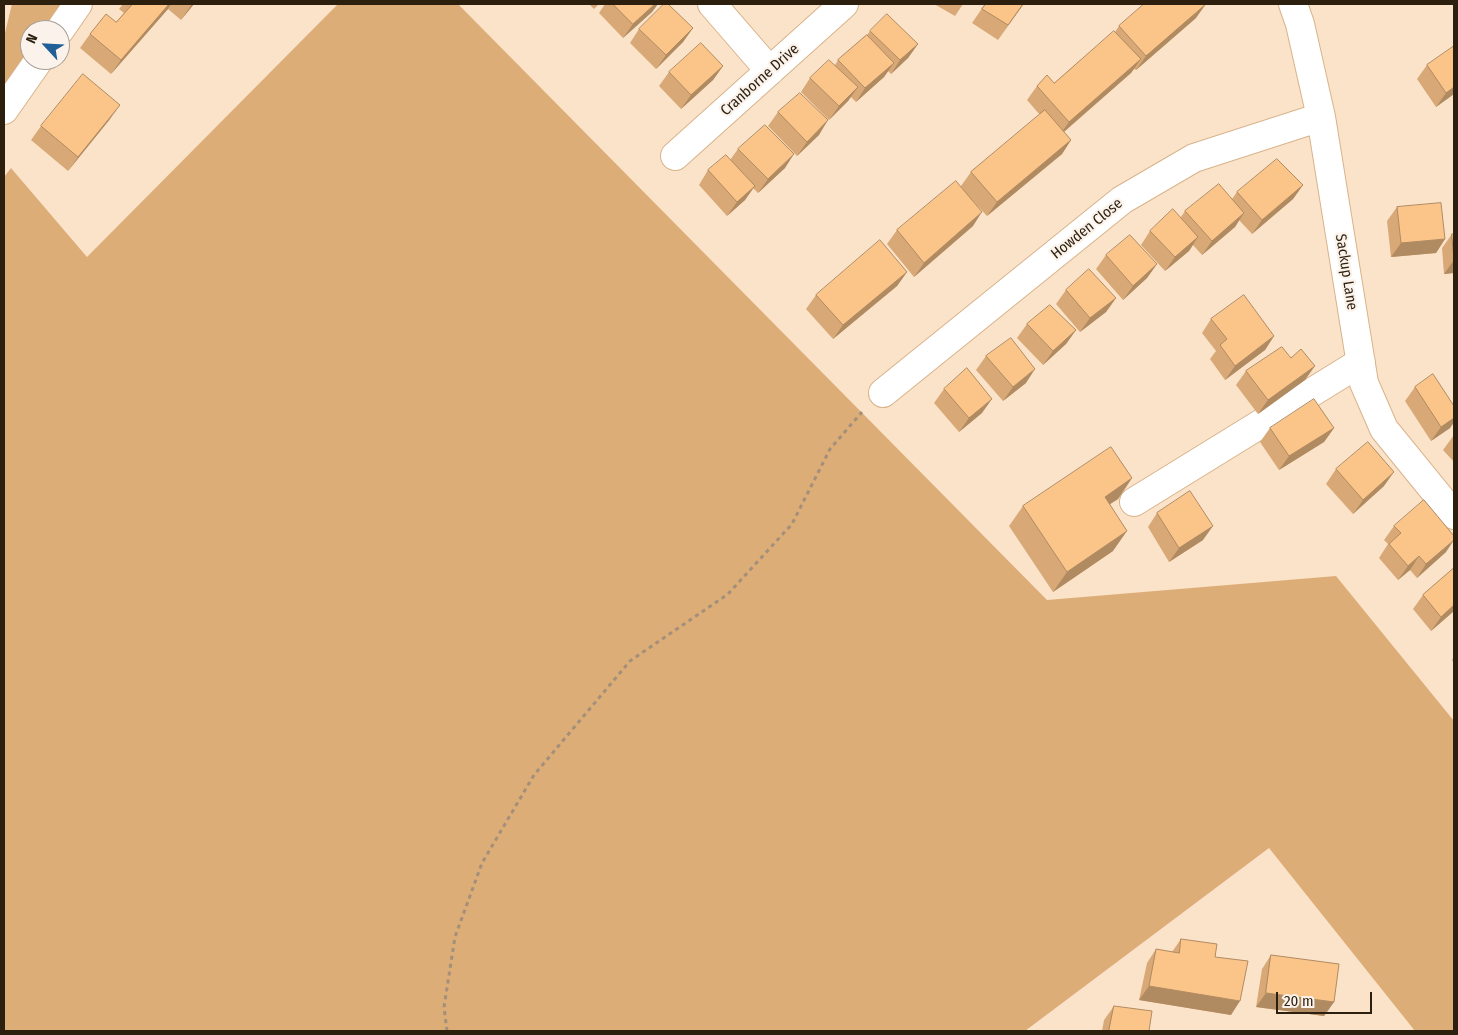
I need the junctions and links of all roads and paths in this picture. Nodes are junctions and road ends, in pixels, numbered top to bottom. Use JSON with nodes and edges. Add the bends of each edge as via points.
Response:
{"nodes":[{"id":1,"x":78,"y":4,"type":"edge"},
{"id":2,"x":712,"y":4,"type":"edge"},
{"id":3,"x":844,"y":4,"type":"edge"},
{"id":4,"x":1294,"y":4,"type":"edge"},
{"id":5,"x":67,"y":20,"type":"edge"},
{"id":6,"x":32,"y":70,"type":"edge"},
{"id":7,"x":770,"y":71,"type":"junction"},
{"id":8,"x":4,"y":110,"type":"edge"},
{"id":9,"x":1321,"y":117,"type":"junction"},
{"id":10,"x":675,"y":156,"type":"dead end"},
{"id":11,"x":1361,"y":362,"type":"junction"},
{"id":12,"x":883,"y":394,"type":"joint"},
{"id":13,"x":1134,"y":502,"type":"dead end"},
{"id":14,"x":1454,"y":515,"type":"edge"},
{"id":15,"x":447,"y":1031,"type":"edge"}],
"edges":[{"from":1,"to":5,"type":"street"},
{"from":2,"to":7,"type":"street"},
{"from":3,"to":7,"type":"street","name":"Cranborne Drive"},
{"from":4,"to":9,"type":"street","name":"Sackup Lane"},
{"from":6,"to":8,"type":"street"},
{"from":7,"to":10,"type":"street","name":"Cranborne Drive"},
{"from":9,"to":11,"type":"street","name":"Sackup Lane"},
{"from":9,"to":12,"type":"street","name":"Howden Close","via":[[1194,158],[1122,200]]},
{"from":11,"to":13,"type":"street"},
{"from":11,"to":14,"type":"street","name":"Sackup Lane","via":[[1364,383],[1384,429]]},
{"from":12,"to":15,"type":"path","via":[[830,449],[792,524],[728,594],[630,661],[534,775],[482,864],[455,936],[444,1007]]}]}
